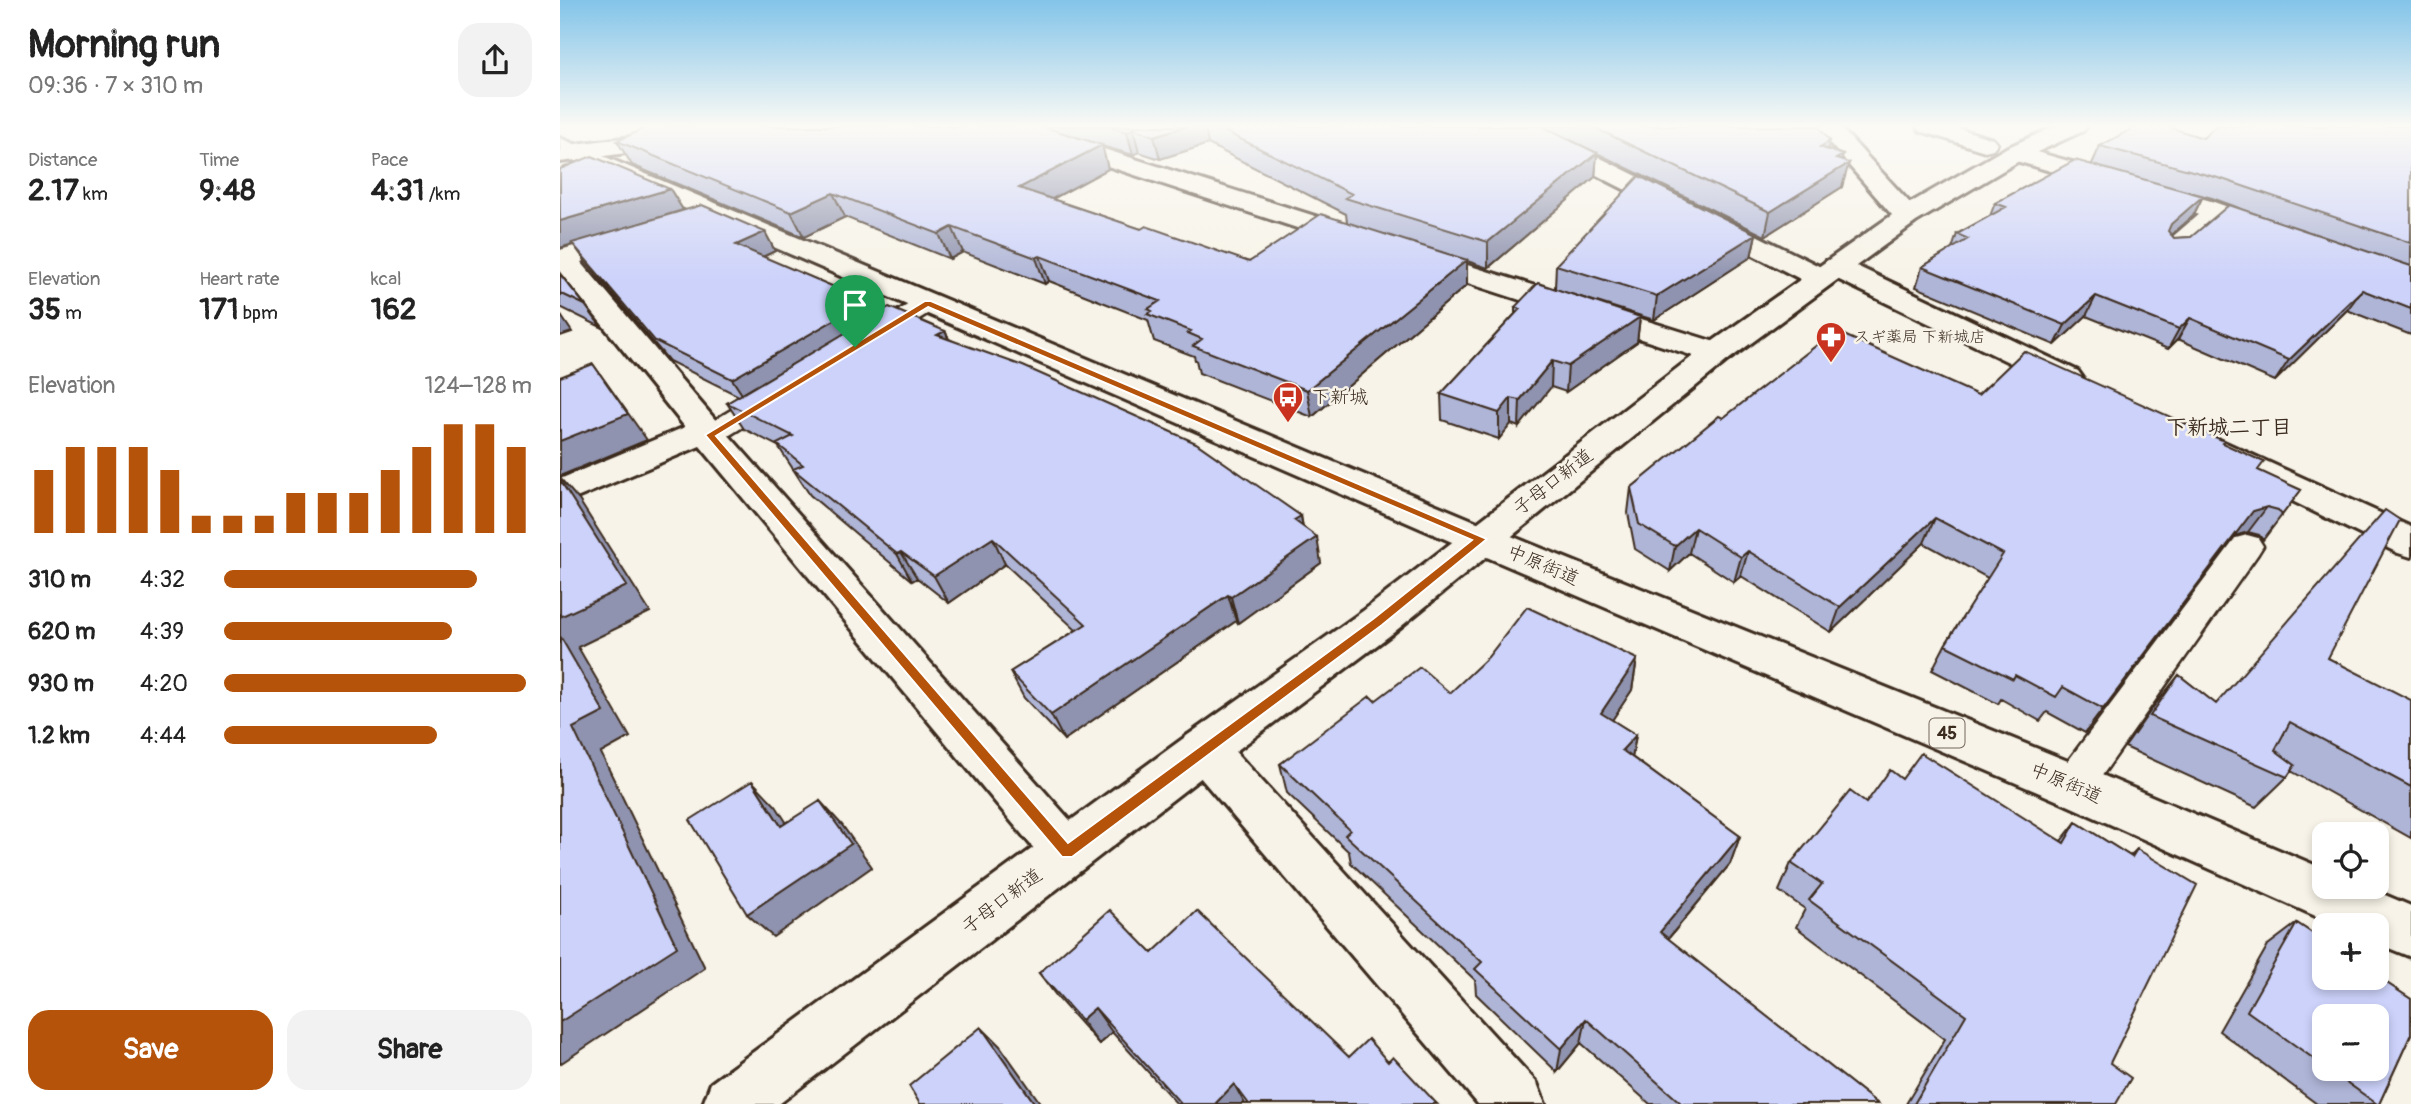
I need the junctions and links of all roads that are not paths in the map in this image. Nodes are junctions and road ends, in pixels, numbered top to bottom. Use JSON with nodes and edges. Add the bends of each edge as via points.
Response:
{"nodes":[{"id":1,"x":630,"y":178,"type":"edge"},
{"id":2,"x":1169,"y":178,"type":"edge"},
{"id":3,"x":1627,"y":178,"type":"edge"},
{"id":4,"x":1873,"y":178,"type":"edge"},
{"id":5,"x":1949,"y":178,"type":"edge"},
{"id":6,"x":1973,"y":178,"type":"edge"},
{"id":7,"x":2099,"y":178,"type":"edge"},
{"id":8,"x":712,"y":212,"type":"junction"},
{"id":9,"x":2216,"y":212,"type":"junction"},
{"id":10,"x":1907,"y":216,"type":"junction"},
{"id":11,"x":2294,"y":240,"type":"edge"},
{"id":12,"x":2171,"y":250,"type":"edge"},
{"id":13,"x":1828,"y":272,"type":"junction"},
{"id":14,"x":574,"y":293,"type":"edge"},
{"id":15,"x":928,"y":303,"type":"junction"},
{"id":16,"x":848,"y":352,"type":"edge"},
{"id":17,"x":1717,"y":353,"type":"junction"},
{"id":18,"x":790,"y":387,"type":"edge"},
{"id":19,"x":2100,"y":394,"type":"edge"},
{"id":20,"x":708,"y":433,"type":"junction"},
{"id":21,"x":2187,"y":436,"type":"edge"},
{"id":22,"x":560,"y":493,"type":"edge"},
{"id":23,"x":1481,"y":539,"type":"junction"},
{"id":24,"x":2411,"y":543,"type":"edge"},
{"id":25,"x":2247,"y":546,"type":"edge"},
{"id":26,"x":1203,"y":749,"type":"junction"},
{"id":27,"x":2073,"y":785,"type":"junction"},
{"id":28,"x":1067,"y":852,"type":"junction"},
{"id":29,"x":2411,"y":932,"type":"edge"},
{"id":30,"x":732,"y":1104,"type":"edge"},
{"id":31,"x":1516,"y":1104,"type":"edge"}],
"edges":[{"from":1,"to":8,"type":"street","name":"中原街道","number":"45"},
{"from":2,"to":17,"type":"street"},
{"from":3,"to":13,"type":"street"},
{"from":4,"to":10,"type":"street"},
{"from":5,"to":10,"type":"street","name":"子母口新道"},
{"from":6,"to":10,"type":"street","name":"子母口新道"},
{"from":7,"to":9,"type":"street"},
{"from":8,"to":14,"type":"street","via":[[563,258]]},
{"from":8,"to":15,"type":"street","name":"中原街道","number":"45"},
{"from":9,"to":11,"type":"street"},
{"from":9,"to":12,"type":"lane"},
{"from":10,"to":13,"type":"street","name":"子母口新道"},
{"from":13,"to":17,"type":"street","name":"子母口新道"},
{"from":13,"to":19,"type":"street"},
{"from":14,"to":20,"type":"street"},
{"from":15,"to":16,"type":"lane"},
{"from":15,"to":23,"type":"street","name":"中原街道","number":"45"},
{"from":17,"to":23,"type":"street","name":"子母口新道"},
{"from":18,"to":20,"type":"lane"},
{"from":20,"to":22,"type":"street"},
{"from":20,"to":28,"type":"street"},
{"from":21,"to":24,"type":"street"},
{"from":23,"to":26,"type":"street","name":"子母口新道","via":[[1378,622]]},
{"from":23,"to":27,"type":"street","name":"中原街道","number":"45"},
{"from":25,"to":27,"type":"lane"},
{"from":26,"to":28,"type":"street","name":"子母口新道"},
{"from":26,"to":31,"type":"street"},
{"from":27,"to":29,"type":"street","name":"中原街道","number":"45"},
{"from":28,"to":30,"type":"street","name":"子母口新道"}]}
